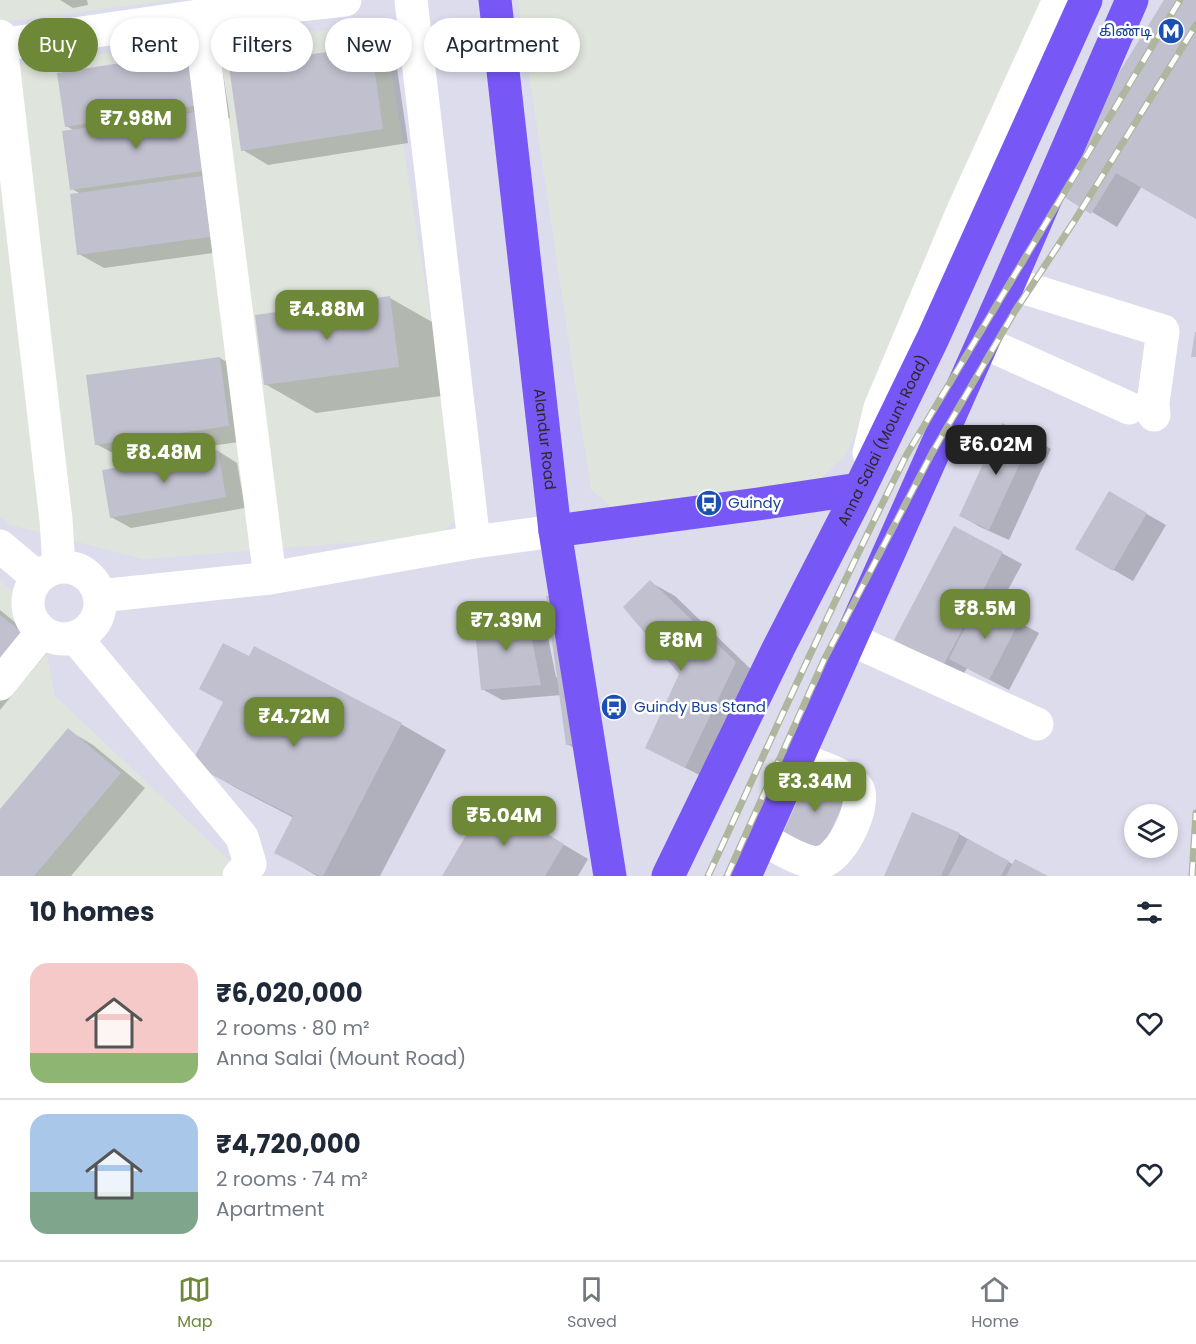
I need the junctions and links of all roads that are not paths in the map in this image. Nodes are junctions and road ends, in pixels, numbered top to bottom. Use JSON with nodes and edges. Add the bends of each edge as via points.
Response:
{"nodes":[{"id":1,"x":345,"y":0,"type":"edge"},
{"id":2,"x":411,"y":0,"type":"edge"},
{"id":3,"x":495,"y":0,"type":"edge"},
{"id":4,"x":1059,"y":0,"type":"edge"},
{"id":5,"x":1086,"y":0,"type":"edge"},
{"id":6,"x":1132,"y":0,"type":"edge"},
{"id":7,"x":199,"y":16,"type":"junction"},
{"id":8,"x":0,"y":42,"type":"edge"},
{"id":9,"x":1009,"y":283,"type":"junction"},
{"id":10,"x":983,"y":342,"type":"junction"},
{"id":11,"x":859,"y":489,"type":"junction"},
{"id":12,"x":555,"y":531,"type":"junction"},
{"id":13,"x":474,"y":542,"type":"junction"},
{"id":14,"x":0,"y":546,"type":"edge"},
{"id":15,"x":48,"y":573,"type":"junction"},
{"id":16,"x":270,"y":578,"type":"junction"},
{"id":17,"x":99,"y":596,"type":"junction"},
{"id":18,"x":42,"y":632,"type":"junction"},
{"id":19,"x":75,"y":637,"type":"junction"},
{"id":20,"x":850,"y":639,"type":"junction"},
{"id":21,"x":0,"y":684,"type":"edge"},
{"id":22,"x":1037,"y":724,"type":"dead end"},
{"id":23,"x":797,"y":758,"type":"junction"},
{"id":24,"x":762,"y":838,"type":"junction"},
{"id":25,"x":239,"y":876,"type":"edge"},
{"id":26,"x":610,"y":876,"type":"edge"},
{"id":27,"x":668,"y":876,"type":"edge"},
{"id":28,"x":745,"y":876,"type":"edge"}],
"edges":[{"from":1,"to":7,"type":"street"},
{"from":2,"to":13,"type":"street"},
{"from":3,"to":12,"type":"main road","name":"Alandur Road"},
{"from":4,"to":11,"type":"street","via":[[965,206],[880,408]]},
{"from":5,"to":11,"type":"main road","name":"Anna Salai (Mount Road)","via":[[933,338]]},
{"from":6,"to":9,"type":"main road"},
{"from":7,"to":8,"type":"street"},
{"from":7,"to":16,"type":"street"},
{"from":8,"to":15,"type":"street","via":[[56,520]]},
{"from":9,"to":10,"type":"main road"},
{"from":9,"to":10,"type":"street","via":[[1163,332],[1153,403],[1142,411]]},
{"from":10,"to":20,"type":"main road"},
{"from":11,"to":12,"type":"main road"},
{"from":11,"to":27,"type":"main road","name":"Anna Salai (Mount Road)"},
{"from":12,"to":13,"type":"street"},
{"from":12,"to":26,"type":"main road","name":"Alandur Road"},
{"from":13,"to":16,"type":"street"},
{"from":14,"to":15,"type":"street"},
{"from":15,"to":17,"type":"street","via":[[72,568],[83,572]]},
{"from":15,"to":18,"type":"street","via":[[31,589],[28,601],[29,613]]},
{"from":16,"to":17,"type":"street"},
{"from":17,"to":19,"type":"street","via":[[93,624]]},
{"from":18,"to":19,"type":"street","via":[[64,639]]},
{"from":18,"to":21,"type":"street"},
{"from":19,"to":25,"type":"street","via":[[242,837],[250,864]]},
{"from":20,"to":22,"type":"street"},
{"from":20,"to":23,"type":"main road"},
{"from":23,"to":24,"type":"main road"},
{"from":23,"to":24,"type":"street","via":[[845,777],[857,788],[860,802],[851,830],[834,855],[822,862],[809,862]]},
{"from":24,"to":28,"type":"main road"}]}
